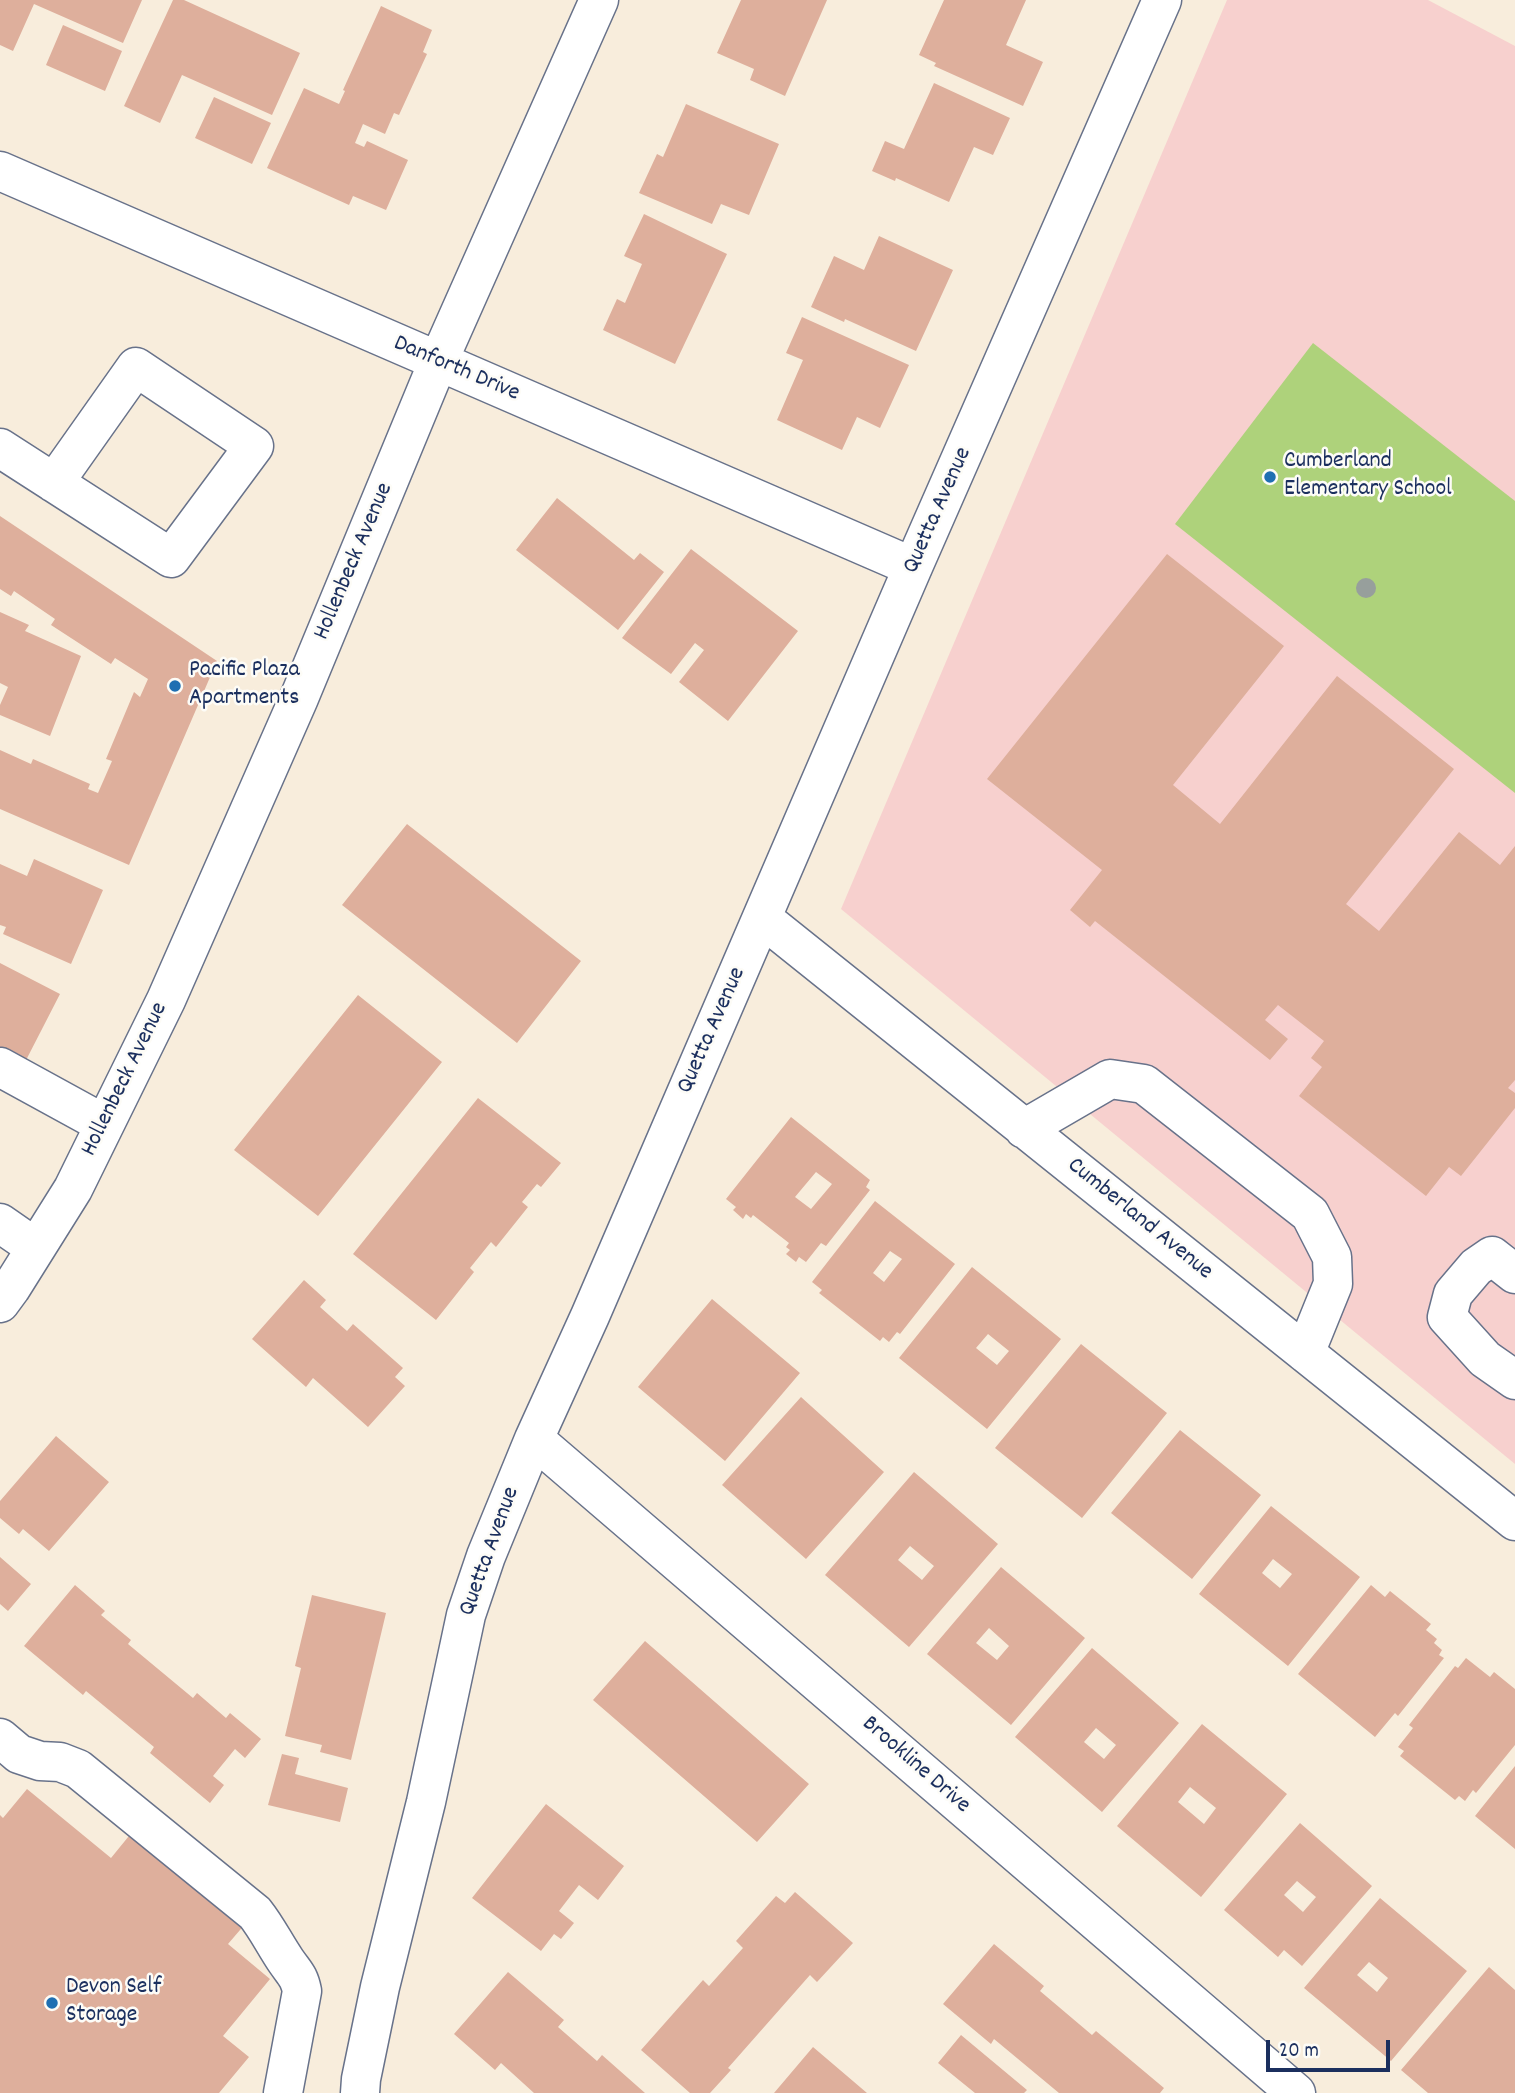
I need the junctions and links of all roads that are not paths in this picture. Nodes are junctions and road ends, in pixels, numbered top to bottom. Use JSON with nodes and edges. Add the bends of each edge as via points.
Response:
{"nodes":[{"id":1,"x":599,"y":0,"type":"edge"},
{"id":2,"x":1162,"y":0,"type":"edge"},
{"id":3,"x":0,"y":171,"type":"edge"},
{"id":4,"x":438,"y":362,"type":"junction"},
{"id":5,"x":0,"y":448,"type":"edge"},
{"id":6,"x":54,"y":483,"type":"junction"},
{"id":7,"x":914,"y":567,"type":"junction"},
{"id":8,"x":762,"y":918,"type":"junction"},
{"id":9,"x":0,"y":1067,"type":"edge"},
{"id":10,"x":104,"y":1124,"type":"junction"},
{"id":11,"x":1024,"y":1129,"type":"junction"},
{"id":12,"x":0,"y":1223,"type":"edge"},
{"id":13,"x":36,"y":1248,"type":"junction"},
{"id":14,"x":1515,"y":1274,"type":"edge"},
{"id":15,"x":0,"y":1303,"type":"edge"},
{"id":16,"x":1305,"y":1353,"type":"junction"},
{"id":17,"x":1515,"y":1380,"type":"edge"},
{"id":18,"x":534,"y":1439,"type":"junction"},
{"id":19,"x":1515,"y":1521,"type":"edge"},
{"id":20,"x":0,"y":1738,"type":"edge"},
{"id":21,"x":283,"y":2093,"type":"edge"},
{"id":22,"x":359,"y":2093,"type":"edge"},
{"id":23,"x":1296,"y":2093,"type":"edge"}],
"edges":[{"from":1,"to":4,"type":"street","name":"Hollenbeck Avenue"},
{"from":2,"to":7,"type":"street","name":"Quetta Avenue"},
{"from":3,"to":4,"type":"street","name":"Danforth Drive"},
{"from":4,"to":7,"type":"street","name":"Danforth Drive"},
{"from":4,"to":10,"type":"street","name":"Hollenbeck Avenue","via":[[166,1000]]},
{"from":5,"to":6,"type":"street"},
{"from":6,"to":6,"type":"street","via":[[171,558],[254,446],[136,367]]},
{"from":7,"to":8,"type":"street","name":"Quetta Avenue"},
{"from":8,"to":11,"type":"street","name":"Cumberland Avenue"},
{"from":8,"to":18,"type":"street","name":"Quetta Avenue"},
{"from":9,"to":10,"type":"street"},
{"from":10,"to":13,"type":"street","name":"Hollenbeck Avenue","via":[[73,1189]]},
{"from":11,"to":16,"type":"street","name":"Cumberland Avenue"},
{"from":11,"to":16,"type":"street","via":[[1111,1079],[1144,1084],[1310,1214],[1332,1257],[1333,1284]]},
{"from":12,"to":13,"type":"street"},
{"from":13,"to":15,"type":"street","name":"Hollenbeck Avenue"},
{"from":14,"to":17,"type":"street","via":[[1492,1256],[1452,1294],[1447,1317],[1485,1359]]},
{"from":16,"to":19,"type":"street","name":"Cumberland Avenue"},
{"from":18,"to":22,"type":"street","name":"Quetta Avenue","via":[[467,1615]]},
{"from":18,"to":23,"type":"street","name":"Brookline Drive"},
{"from":20,"to":21,"type":"street","via":[[19,1754],[78,1769],[267,1928],[299,1976],[302,1992]]}]}
